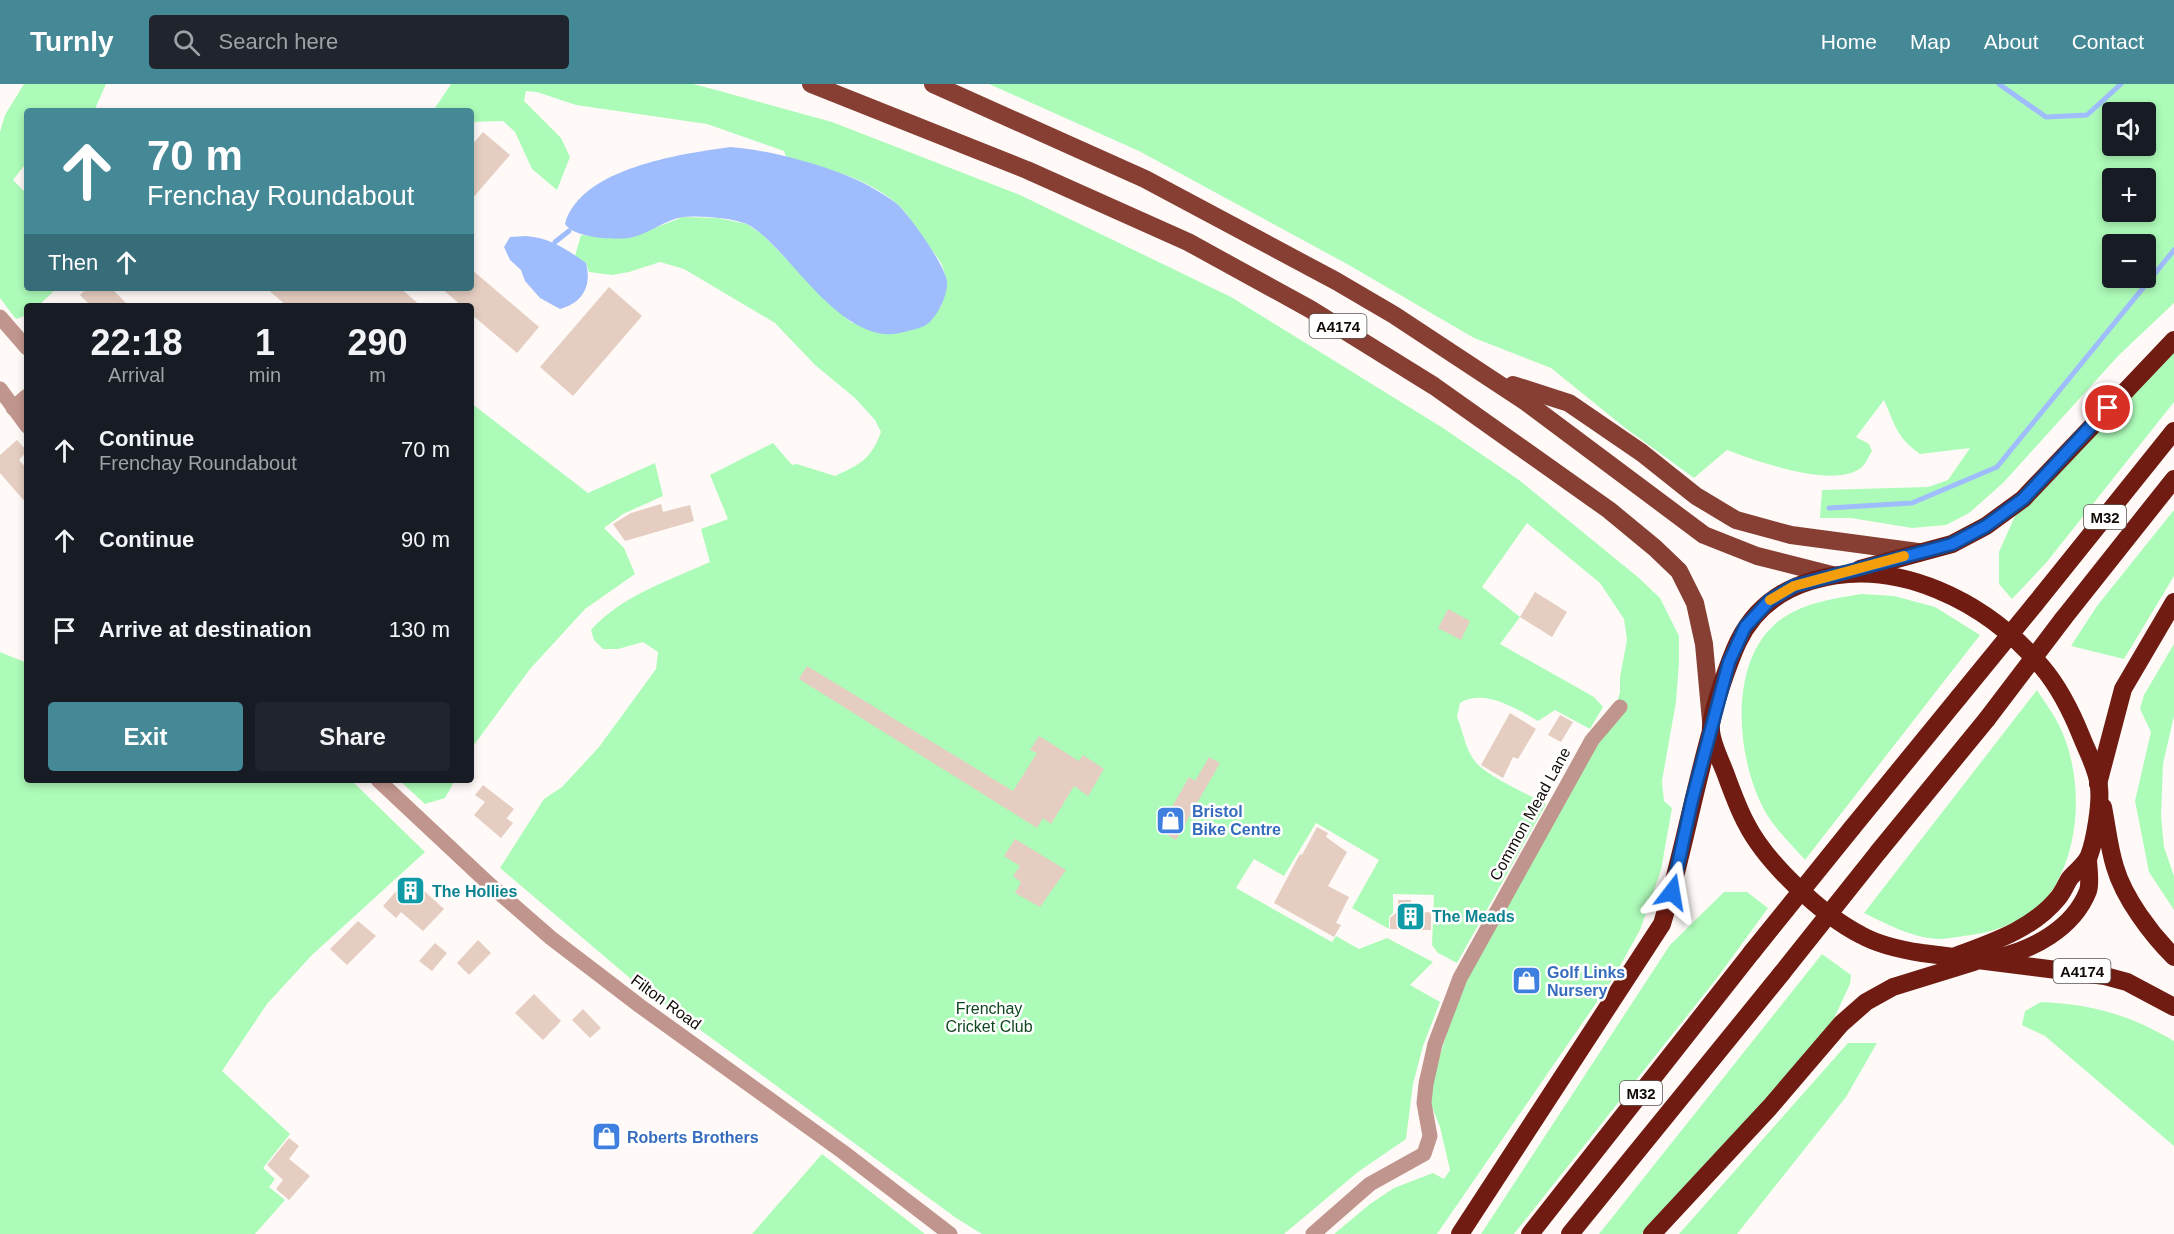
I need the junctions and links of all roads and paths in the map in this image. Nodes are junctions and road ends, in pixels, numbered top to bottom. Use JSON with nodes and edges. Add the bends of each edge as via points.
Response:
{"nodes":[{"id":1,"x":811,"y":84,"type":"edge"},
{"id":2,"x":933,"y":84,"type":"edge"},
{"id":3,"x":0,"y":317,"type":"edge"},
{"id":4,"x":2174,"y":340,"type":"edge"},
{"id":5,"x":24,"y":345,"type":"edge"},
{"id":6,"x":1494,"y":380,"type":"junction"},
{"id":7,"x":0,"y":389,"type":"edge"},
{"id":8,"x":24,"y":399,"type":"edge"},
{"id":9,"x":13,"y":408,"type":"junction"},
{"id":10,"x":24,"y":422,"type":"edge"},
{"id":11,"x":2174,"y":431,"type":"edge"},
{"id":12,"x":2174,"y":479,"type":"edge"},
{"id":13,"x":1918,"y":552,"type":"junction"},
{"id":14,"x":1838,"y":574,"type":"junction"},
{"id":15,"x":2174,"y":602,"type":"edge"},
{"id":16,"x":1620,"y":707,"type":"dead end"},
{"id":17,"x":1711,"y":728,"type":"junction"},
{"id":18,"x":381,"y":783,"type":"edge"},
{"id":19,"x":2099,"y":786,"type":"junction"},
{"id":20,"x":2088,"y":858,"type":"junction"},
{"id":21,"x":1953,"y":957,"type":"junction"},
{"id":22,"x":2174,"y":957,"type":"edge"},
{"id":23,"x":1982,"y":960,"type":"junction"},
{"id":24,"x":2174,"y":1007,"type":"edge"},
{"id":25,"x":950,"y":1234,"type":"edge"},
{"id":26,"x":1313,"y":1234,"type":"edge"},
{"id":27,"x":1460,"y":1234,"type":"edge"},
{"id":28,"x":1530,"y":1234,"type":"edge"},
{"id":29,"x":1570,"y":1234,"type":"edge"},
{"id":30,"x":1652,"y":1234,"type":"edge"}],
"edges":[{"from":1,"to":17,"type":"main road","number":"A4174","via":[[1027,170],[1188,242],[1310,309],[1434,386],[1609,510],[1679,571],[1695,603],[1704,644]]},
{"from":2,"to":6,"type":"main road","number":"A4174","via":[[1145,179],[1264,241],[1394,315]]},
{"from":3,"to":5,"type":"street"},
{"from":4,"to":13,"type":"highway","via":[[2023,499],[1952,544]]},
{"from":6,"to":13,"type":"main road","number":"A4174","via":[[1569,403],[1696,496],[1736,520],[1791,536]]},
{"from":6,"to":14,"type":"main road","number":"A4174","via":[[1704,535],[1757,556]]},
{"from":7,"to":9,"type":"street"},
{"from":8,"to":9,"type":"street"},
{"from":9,"to":10,"type":"street"},
{"from":11,"to":28,"type":"highway","number":"M32","bridge":true,"via":[[1752,952]]},
{"from":12,"to":29,"type":"highway","number":"M32","bridge":true,"via":[[1987,719]]},
{"from":13,"to":14,"type":"highway"},
{"from":14,"to":17,"type":"highway","via":[[1794,586],[1769,601],[1745,627],[1729,662]]},
{"from":14,"to":19,"type":"highway","via":[[1881,574],[1946,593],[2019,643],[2058,689],[2073,716]]},
{"from":15,"to":19,"type":"highway","via":[[2123,689]]},
{"from":16,"to":26,"type":"street","name":"Common Mead Lane","via":[[1592,740],[1460,978],[1435,1044],[1426,1084],[1424,1103],[1430,1136],[1424,1154],[1370,1184]]},
{"from":17,"to":21,"type":"highway","via":[[1747,825],[1787,876],[1833,919],[1864,937],[1900,949]]},
{"from":17,"to":27,"type":"highway","via":[[1662,924]]},
{"from":18,"to":25,"type":"street","name":"Filton Road","via":[[551,938]]},
{"from":19,"to":20,"type":"highway","via":[[2097,820]]},
{"from":19,"to":22,"type":"highway","via":[[2115,868],[2154,937]]},
{"from":20,"to":21,"type":"highway","via":[[2058,897],[2033,921]]},
{"from":20,"to":23,"type":"highway","via":[[2089,890],[2065,923],[2037,944]]},
{"from":21,"to":23,"type":"highway","number":"A4174"},
{"from":23,"to":24,"type":"highway","number":"A4174","via":[[2104,976],[2127,982]]},
{"from":23,"to":30,"type":"highway","via":[[1911,980],[1866,1002],[1841,1024]]}]}
